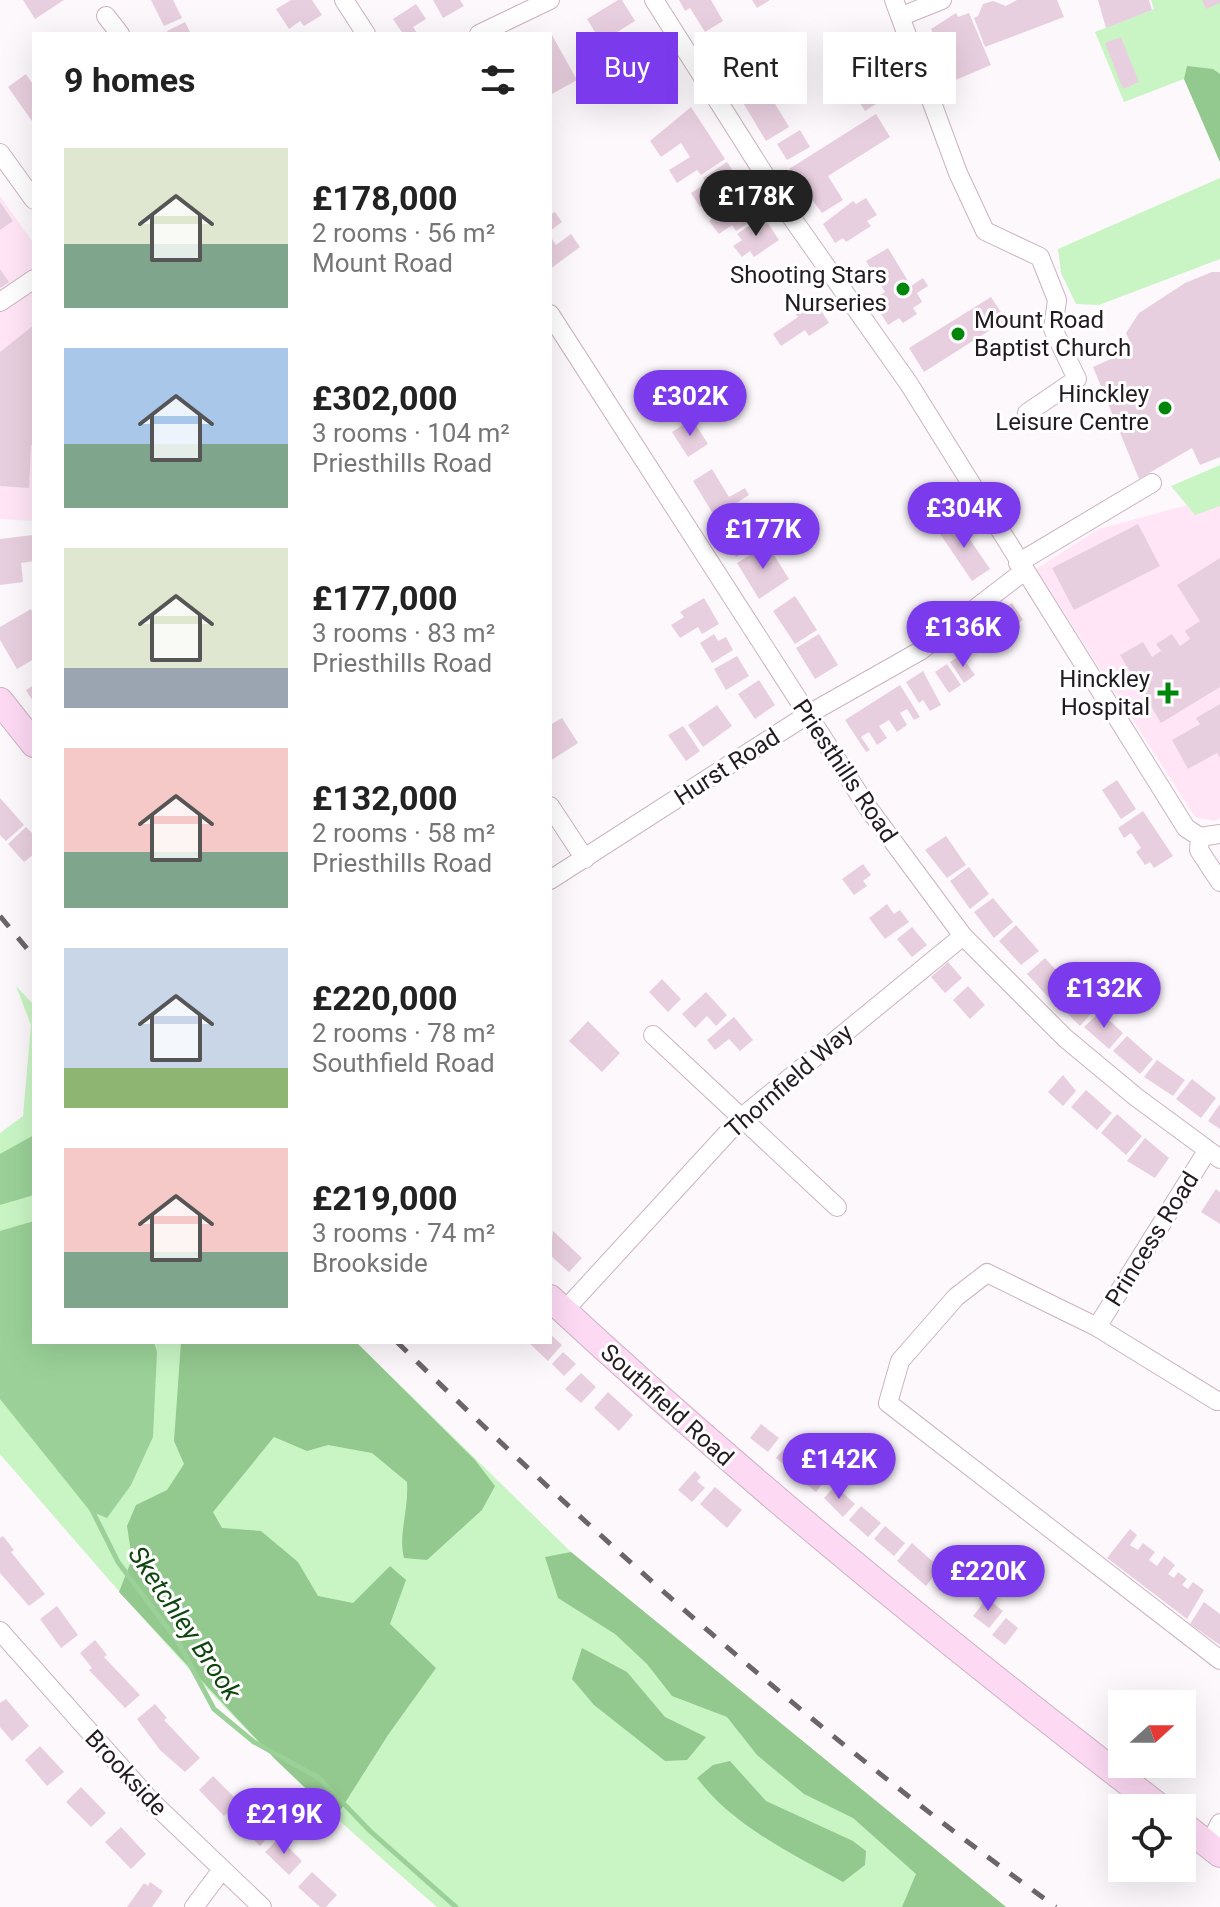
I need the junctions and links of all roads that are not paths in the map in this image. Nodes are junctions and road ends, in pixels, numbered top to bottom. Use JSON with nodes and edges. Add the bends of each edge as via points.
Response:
{"nodes":[{"id":1,"x":344,"y":0,"type":"edge"},
{"id":2,"x":550,"y":0,"type":"edge"},
{"id":3,"x":654,"y":0,"type":"edge"},
{"id":4,"x":942,"y":0,"type":"edge"},
{"id":5,"x":898,"y":8,"type":"edge"},
{"id":6,"x":106,"y":16,"type":"dead end"},
{"id":7,"x":118,"y":32,"type":"edge"},
{"id":8,"x":365,"y":32,"type":"edge"},
{"id":9,"x":483,"y":32,"type":"edge"},
{"id":10,"x":0,"y":153,"type":"edge"},
{"id":11,"x":32,"y":197,"type":"edge"},
{"id":12,"x":32,"y":280,"type":"edge"},
{"id":13,"x":0,"y":302,"type":"edge"},
{"id":14,"x":552,"y":317,"type":"edge"},
{"id":15,"x":1027,"y":413,"type":"dead end"},
{"id":16,"x":1152,"y":483,"type":"dead end"},
{"id":17,"x":1021,"y":568,"type":"junction"},
{"id":18,"x":0,"y":701,"type":"edge"},
{"id":19,"x":807,"y":715,"type":"junction"},
{"id":20,"x":32,"y":741,"type":"edge"},
{"id":21,"x":552,"y":809,"type":"edge"},
{"id":22,"x":1220,"y":834,"type":"edge"},
{"id":23,"x":1200,"y":837,"type":"junction"},
{"id":24,"x":585,"y":859,"type":"junction"},
{"id":25,"x":552,"y":879,"type":"edge"},
{"id":26,"x":1220,"y":882,"type":"edge"},
{"id":27,"x":963,"y":936,"type":"junction"},
{"id":28,"x":653,"y":1035,"type":"dead end"},
{"id":29,"x":742,"y":1117,"type":"junction"},
{"id":30,"x":1214,"y":1155,"type":"edge"},
{"id":31,"x":837,"y":1207,"type":"dead end"},
{"id":32,"x":557,"y":1305,"type":"edge"},
{"id":33,"x":1097,"y":1327,"type":"junction"},
{"id":34,"x":1217,"y":1401,"type":"dead end"},
{"id":35,"x":0,"y":1631,"type":"edge"},
{"id":36,"x":1220,"y":1660,"type":"edge"},
{"id":37,"x":1143,"y":1794,"type":"edge"},
{"id":38,"x":1196,"y":1831,"type":"edge"},
{"id":39,"x":1216,"y":1841,"type":"edge"},
{"id":40,"x":221,"y":1871,"type":"junction"},
{"id":41,"x":194,"y":1907,"type":"edge"},
{"id":42,"x":262,"y":1907,"type":"edge"}],
"edges":[{"from":1,"to":8,"type":"street"},
{"from":2,"to":9,"type":"street"},
{"from":3,"to":17,"type":"street","via":[[792,218],[909,384]]},
{"from":4,"to":5,"type":"street"},
{"from":5,"to":15,"type":"street","via":[[958,173],[985,231],[1040,257],[1057,300],[1053,329],[1077,379]]},
{"from":6,"to":7,"type":"street"},
{"from":10,"to":11,"type":"street"},
{"from":12,"to":13,"type":"street"},
{"from":14,"to":19,"type":"street","name":"Priesthills Road"},
{"from":16,"to":17,"type":"street","name":"Hurst Road"},
{"from":17,"to":19,"type":"street","name":"Hurst Road","via":[[920,651]]},
{"from":17,"to":23,"type":"street","via":[[1186,828]]},
{"from":18,"to":20,"type":"main road"},
{"from":19,"to":24,"type":"street","name":"Hurst Road"},
{"from":19,"to":27,"type":"street","name":"Priesthills Road","via":[[886,834]]},
{"from":21,"to":24,"type":"street"},
{"from":22,"to":23,"type":"street"},
{"from":23,"to":26,"type":"street","via":[[1199,850]]},
{"from":24,"to":25,"type":"street","name":"Hurst Road"},
{"from":27,"to":29,"type":"street","name":"Thornfield Way"},
{"from":27,"to":30,"type":"street","name":"Priesthills Road","via":[[1065,1038]]},
{"from":28,"to":29,"type":"street"},
{"from":29,"to":31,"type":"street"},
{"from":29,"to":32,"type":"street","name":"Thornfield Way"},
{"from":30,"to":33,"type":"street","name":"Princess Road"},
{"from":32,"to":37,"type":"main road","name":"Southfield Road","via":[[802,1524]]},
{"from":33,"to":34,"type":"street","name":"Princess Road"},
{"from":33,"to":36,"type":"street","name":"Princess Road","via":[[987,1273],[956,1297],[900,1361],[888,1403]]},
{"from":35,"to":40,"type":"street","name":"Brookside","via":[[90,1735]]},
{"from":38,"to":39,"type":"main road"},
{"from":40,"to":41,"type":"street"},
{"from":40,"to":42,"type":"street","name":"Brookside"}]}
